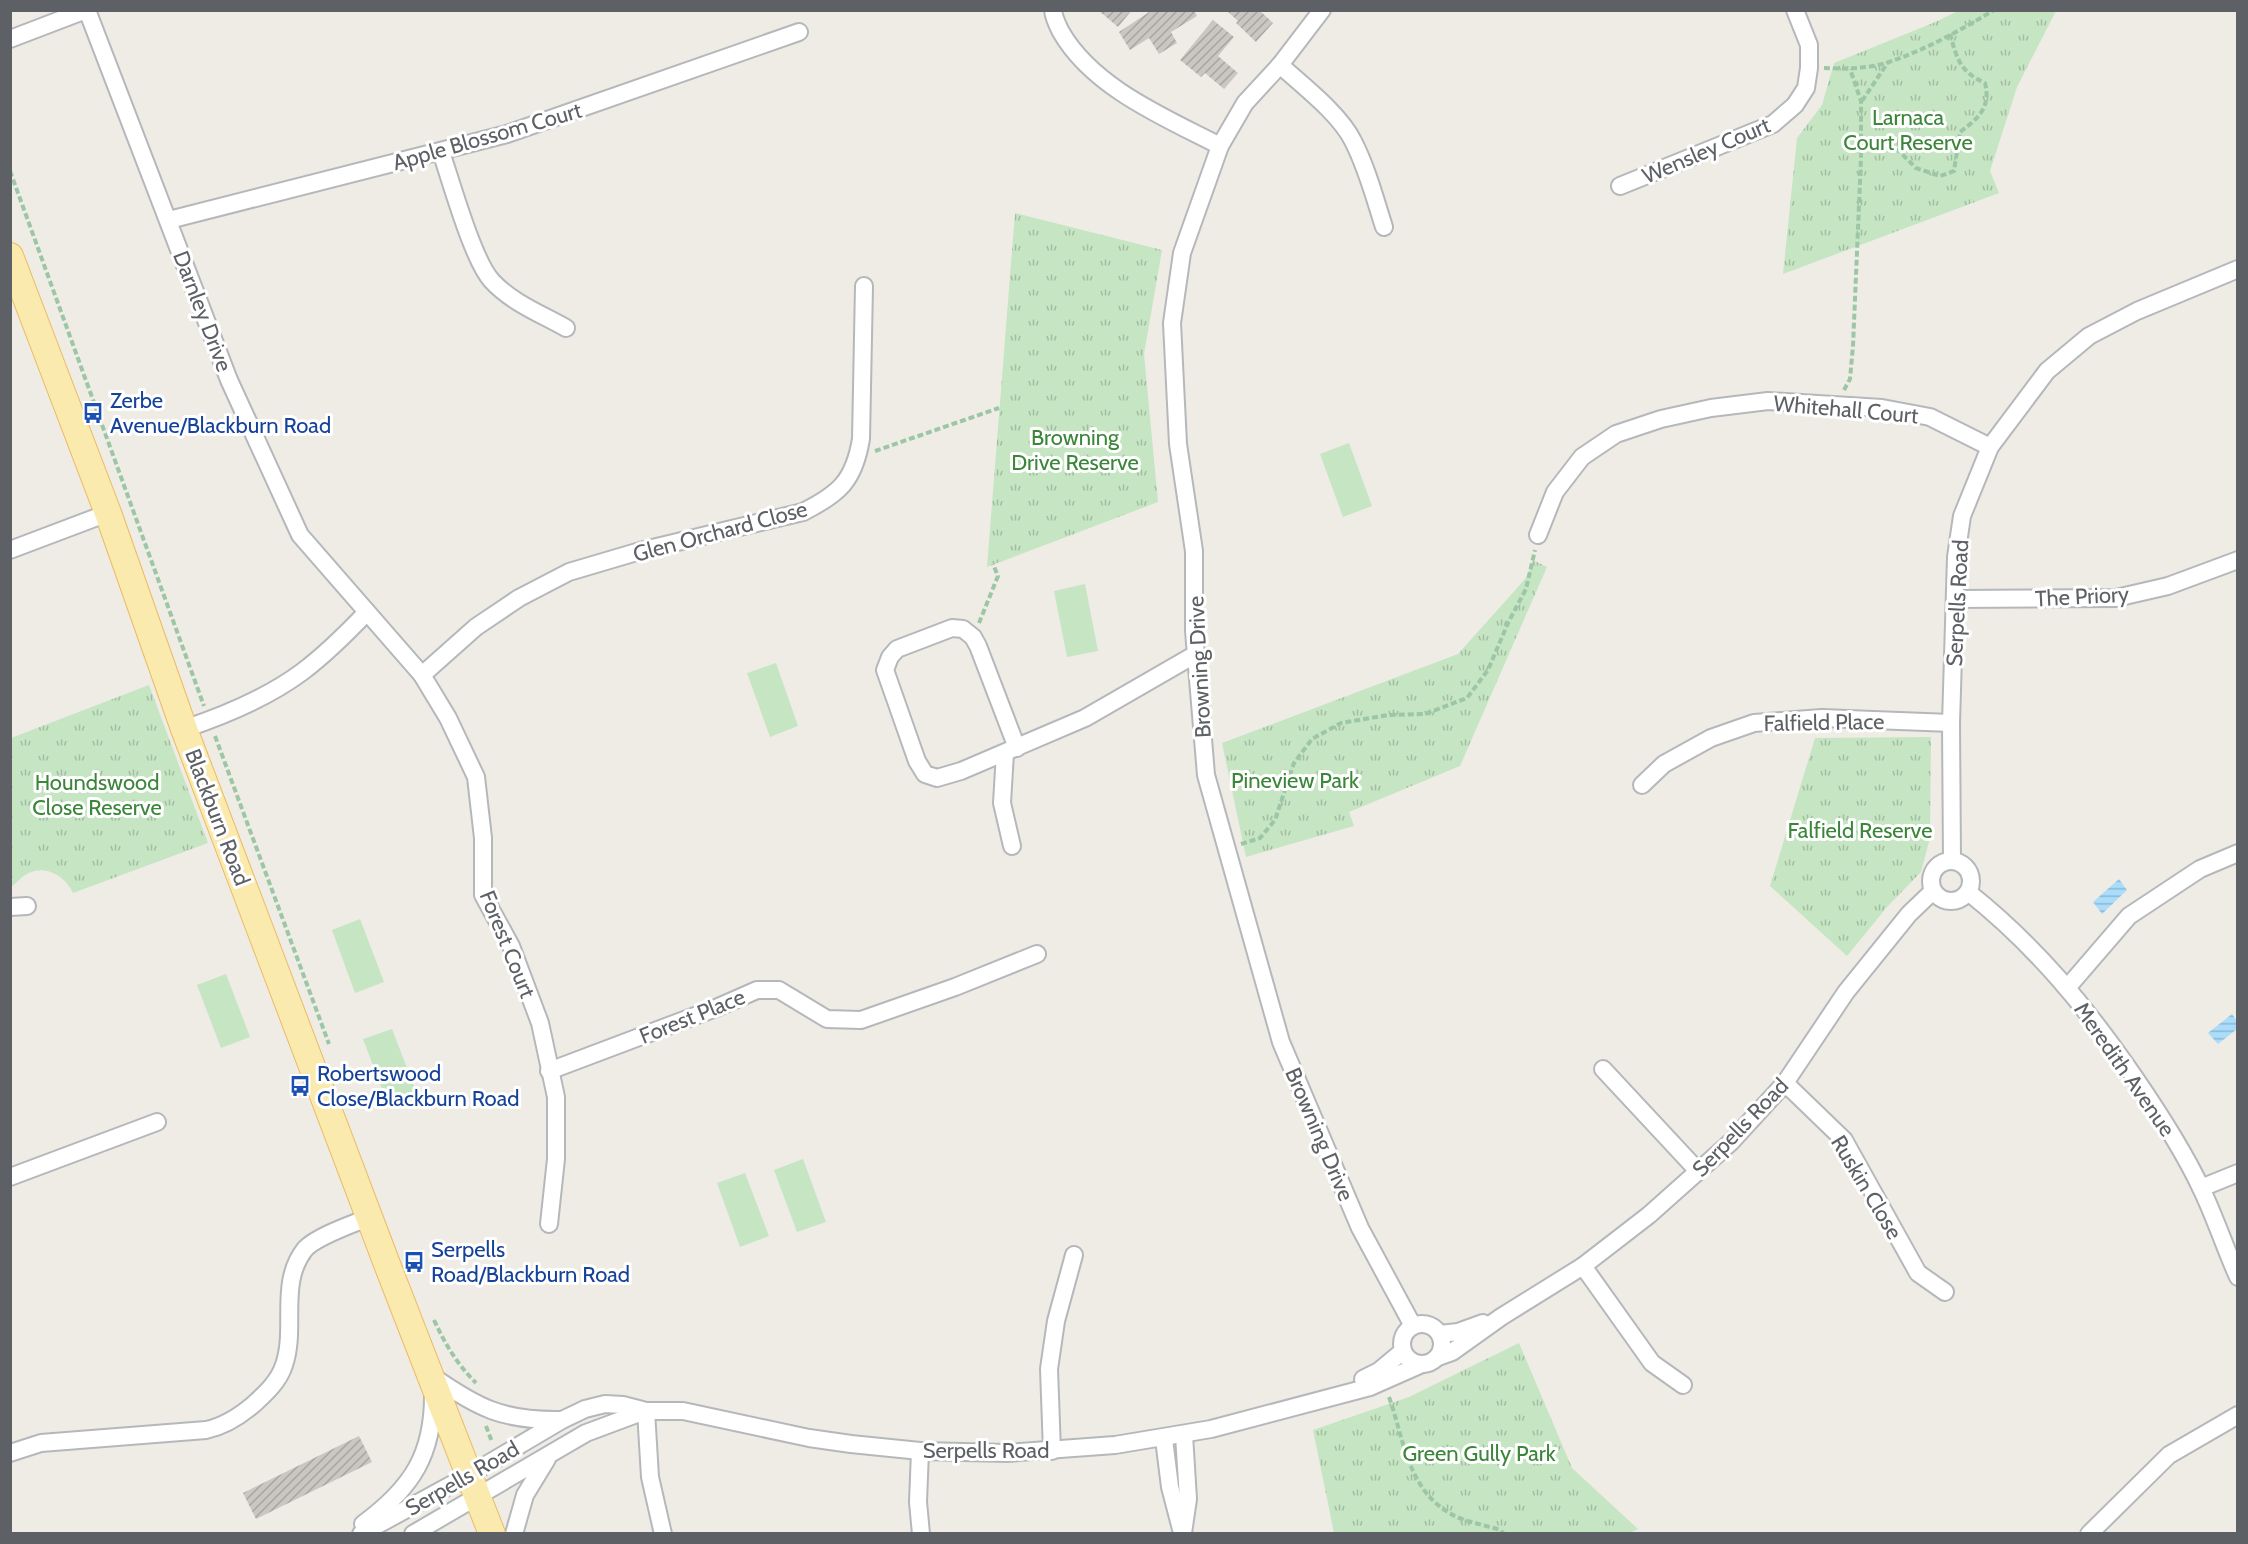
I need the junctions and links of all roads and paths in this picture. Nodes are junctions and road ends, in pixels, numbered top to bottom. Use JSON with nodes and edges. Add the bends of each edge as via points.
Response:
{"nodes":[{"id":1,"x":87,"y":10,"type":"edge"},
{"id":2,"x":1053,"y":10,"type":"edge"},
{"id":3,"x":1322,"y":10,"type":"edge"},
{"id":4,"x":1795,"y":10,"type":"edge"},
{"id":5,"x":1994,"y":10,"type":"edge"},
{"id":6,"x":799,"y":32,"type":"dead end"},
{"id":7,"x":1950,"y":34,"type":"junction"},
{"id":8,"x":10,"y":39,"type":"edge"},
{"id":9,"x":1888,"y":62,"type":"junction"},
{"id":10,"x":1280,"y":65,"type":"junction"},
{"id":11,"x":1809,"y":68,"type":"junction"},
{"id":12,"x":1850,"y":69,"type":"junction"},
{"id":13,"x":1861,"y":101,"type":"junction"},
{"id":14,"x":1220,"y":147,"type":"junction"},
{"id":15,"x":1861,"y":147,"type":"junction"},
{"id":16,"x":441,"y":152,"type":"junction"},
{"id":17,"x":10,"y":171,"type":"edge"},
{"id":18,"x":1620,"y":186,"type":"dead end"},
{"id":19,"x":169,"y":220,"type":"junction"},
{"id":20,"x":1384,"y":227,"type":"dead end"},
{"id":21,"x":10,"y":256,"type":"edge"},
{"id":22,"x":2238,"y":269,"type":"edge"},
{"id":23,"x":864,"y":286,"type":"dead end"},
{"id":24,"x":566,"y":327,"type":"dead end"},
{"id":25,"x":1836,"y":404,"type":"junction"},
{"id":26,"x":999,"y":408,"type":"dead end"},
{"id":27,"x":1990,"y":447,"type":"junction"},
{"id":28,"x":858,"y":457,"type":"junction"},
{"id":29,"x":108,"y":513,"type":"junction"},
{"id":30,"x":1538,"y":535,"type":"joint"},
{"id":31,"x":10,"y":550,"type":"edge"},
{"id":32,"x":2238,"y":560,"type":"edge"},
{"id":33,"x":993,"y":564,"type":"dead end"},
{"id":34,"x":1956,"y":599,"type":"junction"},
{"id":35,"x":367,"y":612,"type":"junction"},
{"id":36,"x":973,"y":637,"type":"junction"},
{"id":37,"x":1196,"y":654,"type":"junction"},
{"id":38,"x":422,"y":675,"type":"junction"},
{"id":39,"x":210,"y":721,"type":"junction"},
{"id":40,"x":1952,"y":723,"type":"junction"},
{"id":41,"x":184,"y":729,"type":"junction"},
{"id":42,"x":1011,"y":751,"type":"junction"},
{"id":43,"x":1642,"y":785,"type":"dead end"},
{"id":44,"x":1012,"y":846,"type":"dead end"},
{"id":45,"x":1226,"y":849,"type":"junction"},
{"id":46,"x":2238,"y":853,"type":"edge"},
{"id":47,"x":1952,"y":861,"type":"junction"},
{"id":48,"x":1933,"y":891,"type":"junction"},
{"id":49,"x":1968,"y":892,"type":"junction"},
{"id":50,"x":1037,"y":954,"type":"dead end"},
{"id":51,"x":2067,"y":987,"type":"junction"},
{"id":52,"x":329,"y":1045,"type":"dead end"},
{"id":53,"x":1603,"y":1070,"type":"dead end"},
{"id":54,"x":549,"y":1071,"type":"junction"},
{"id":55,"x":1785,"y":1083,"type":"junction"},
{"id":56,"x":157,"y":1122,"type":"dead end"},
{"id":57,"x":1698,"y":1171,"type":"junction"},
{"id":58,"x":2238,"y":1173,"type":"edge"},
{"id":59,"x":10,"y":1177,"type":"edge"},
{"id":60,"x":2201,"y":1188,"type":"junction"},
{"id":61,"x":370,"y":1217,"type":"junction"},
{"id":62,"x":549,"y":1224,"type":"dead end"},
{"id":63,"x":1074,"y":1255,"type":"dead end"},
{"id":64,"x":1583,"y":1266,"type":"junction"},
{"id":65,"x":2238,"y":1277,"type":"edge"},
{"id":66,"x":1945,"y":1292,"type":"dead end"},
{"id":67,"x":433,"y":1317,"type":"dead end"},
{"id":68,"x":1501,"y":1317,"type":"junction"},
{"id":69,"x":1413,"y":1326,"type":"junction"},
{"id":70,"x":1440,"y":1334,"type":"junction"},
{"id":71,"x":1403,"y":1351,"type":"junction"},
{"id":72,"x":1430,"y":1360,"type":"junction"},
{"id":73,"x":465,"y":1372,"type":"dead end"},
{"id":74,"x":432,"y":1376,"type":"junction"},
{"id":75,"x":1383,"y":1381,"type":"junction"},
{"id":76,"x":1683,"y":1384,"type":"dead end"},
{"id":77,"x":1324,"y":1398,"type":"junction"},
{"id":78,"x":646,"y":1411,"type":"junction"},
{"id":79,"x":2238,"y":1415,"type":"edge"},
{"id":80,"x":562,"y":1420,"type":"junction"},
{"id":81,"x":1184,"y":1435,"type":"junction"},
{"id":82,"x":1164,"y":1438,"type":"junction"},
{"id":83,"x":920,"y":1451,"type":"junction"},
{"id":84,"x":1052,"y":1451,"type":"junction"},
{"id":85,"x":10,"y":1453,"type":"edge"},
{"id":86,"x":551,"y":1454,"type":"junction"},
{"id":87,"x":473,"y":1486,"type":"junction"},
{"id":88,"x":350,"y":1533,"type":"edge"},
{"id":89,"x":361,"y":1533,"type":"edge"},
{"id":90,"x":413,"y":1533,"type":"edge"},
{"id":91,"x":492,"y":1533,"type":"edge"},
{"id":92,"x":514,"y":1533,"type":"edge"},
{"id":93,"x":663,"y":1533,"type":"edge"},
{"id":94,"x":921,"y":1533,"type":"edge"},
{"id":95,"x":1183,"y":1533,"type":"edge"},
{"id":96,"x":1504,"y":1533,"type":"edge"},
{"id":97,"x":2089,"y":1533,"type":"edge"}],
"edges":[{"from":1,"to":8,"type":"street"},
{"from":1,"to":19,"type":"street","name":"Darnley Drive"},
{"from":2,"to":14,"type":"street","via":[[1069,46],[1092,69],[1131,99]]},
{"from":3,"to":10,"type":"street","name":"Browning Drive"},
{"from":4,"to":11,"type":"street","name":"Wensley Court","via":[[1809,45]]},
{"from":5,"to":7,"type":"path"},
{"from":6,"to":16,"type":"street","name":"Apple Blossom Court","via":[[566,115]]},
{"from":7,"to":9,"type":"path"},
{"from":7,"to":15,"type":"path","via":[[1957,59],[1970,76],[1985,83],[1988,96],[1978,119],[1960,132],[1954,171],[1940,176],[1916,168],[1899,151],[1880,143]]},
{"from":9,"to":12,"type":"path"},
{"from":9,"to":13,"type":"path"},
{"from":10,"to":14,"type":"street","name":"Browning Drive","via":[[1245,103]]},
{"from":10,"to":20,"type":"street","via":[[1322,102],[1352,139]]},
{"from":11,"to":12,"type":"path"},
{"from":11,"to":18,"type":"street","name":"Wensley Court","via":[[1806,88],[1795,105],[1773,124]]},
{"from":12,"to":13,"type":"path"},
{"from":13,"to":15,"type":"path"},
{"from":14,"to":37,"type":"street","name":"Browning Drive","via":[[1182,253],[1172,323],[1178,444],[1194,552]]},
{"from":15,"to":25,"type":"path","via":[[1850,379]]},
{"from":16,"to":19,"type":"street","name":"Apple Blossom Court"},
{"from":16,"to":24,"type":"street","via":[[490,280],[509,296]]},
{"from":17,"to":39,"type":"path"},
{"from":19,"to":35,"type":"street","name":"Darnley Drive","via":[[230,380],[300,535]]},
{"from":21,"to":29,"type":"main road","name":"Blackburn Road"},
{"from":22,"to":27,"type":"street","name":"Serpells Road","via":[[2137,310],[2089,336],[2047,371]]},
{"from":23,"to":28,"type":"street","name":"Glen Orchard Close"},
{"from":25,"to":27,"type":"street","name":"Whitehall Court","via":[[1930,417]]},
{"from":25,"to":30,"type":"street","name":"Whitehall Court","via":[[1768,401],[1711,408],[1616,434],[1582,457],[1555,492]]},
{"from":26,"to":28,"type":"path"},
{"from":27,"to":34,"type":"street","name":"Serpells Road","via":[[1962,516],[1956,557]]},
{"from":28,"to":38,"type":"street","name":"Glen Orchard Close","via":[[841,489],[803,512],[569,572],[519,598],[476,627]]},
{"from":29,"to":31,"type":"street"},
{"from":29,"to":41,"type":"main road","name":"Blackburn Road"},
{"from":30,"to":45,"type":"path","via":[[1526,589],[1488,670],[1467,698],[1425,714],[1341,723],[1312,739],[1294,763],[1275,820],[1260,838]]},
{"from":32,"to":34,"type":"street","name":"The Priory","via":[[2168,586],[2116,598]]},
{"from":33,"to":36,"type":"path","via":[[998,576]]},
{"from":34,"to":40,"type":"street","name":"Serpells Road"},
{"from":35,"to":38,"type":"street","name":"Darnley Drive"},
{"from":35,"to":39,"type":"street","via":[[301,673],[247,705]]},
{"from":36,"to":42,"type":"street"},
{"from":36,"to":42,"type":"street","via":[[963,629],[952,628],[897,649],[885,670],[925,774],[937,778]]},
{"from":37,"to":42,"type":"street","via":[[1085,718]]},
{"from":37,"to":45,"type":"street","name":"Browning Drive","via":[[1206,775]]},
{"from":38,"to":54,"type":"street","name":"Forest Court","via":[[476,777],[483,838],[483,894],[512,946],[540,1023]]},
{"from":39,"to":41,"type":"street"},
{"from":39,"to":52,"type":"path"},
{"from":40,"to":43,"type":"street","name":"Falfield Place","via":[[1822,718],[1754,723],[1683,753],[1664,764]]},
{"from":40,"to":47,"type":"street","name":"Serpells Road"},
{"from":41,"to":61,"type":"main road","name":"Blackburn Road"},
{"from":42,"to":44,"type":"street","via":[[1002,803]]},
{"from":45,"to":69,"type":"street","name":"Browning Drive","via":[[1281,1042],[1360,1228]]},
{"from":46,"to":51,"type":"street","via":[[2200,869],[2129,916]]},
{"from":47,"to":48,"type":"street","via":[[1934,871]]},
{"from":47,"to":49,"type":"street","via":[[1968,872]]},
{"from":48,"to":49,"type":"street","via":[[1950,901]]},
{"from":48,"to":55,"type":"street","name":"Serpells Road","via":[[1909,914],[1846,992]]},
{"from":49,"to":51,"type":"street","name":"Meredith Avenue","via":[[1999,917]]},
{"from":50,"to":54,"type":"street","name":"Forest Place","via":[[861,1020],[827,1019],[779,990],[757,990]]},
{"from":51,"to":60,"type":"street","name":"Meredith Avenue","via":[[2099,1025],[2160,1115]]},
{"from":53,"to":57,"type":"street"},
{"from":54,"to":62,"type":"street","name":"Forest Court","via":[[556,1097],[556,1159]]},
{"from":55,"to":57,"type":"street","name":"Serpells Road","via":[[1731,1142]]},
{"from":55,"to":66,"type":"street","name":"Ruskin Close","via":[[1844,1140],[1918,1273]]},
{"from":56,"to":59,"type":"street"},
{"from":57,"to":64,"type":"street","name":"Serpells Road"},
{"from":58,"to":60,"type":"street"},
{"from":60,"to":65,"type":"street","name":"Meredith Avenue"},
{"from":61,"to":74,"type":"main road","name":"Blackburn Road"},
{"from":61,"to":85,"type":"street","via":[[315,1242],[303,1252],[291,1285],[284,1367],[269,1390],[234,1419],[199,1431],[41,1443]]},
{"from":63,"to":84,"type":"street","via":[[1050,1358]]},
{"from":64,"to":68,"type":"street","name":"Serpells Road"},
{"from":64,"to":76,"type":"street","via":[[1652,1363]]},
{"from":67,"to":73,"type":"path","via":[[446,1346]]},
{"from":68,"to":70,"type":"street","name":"Serpells Road"},
{"from":68,"to":72,"type":"street","name":"Serpells Road","via":[[1452,1353]]},
{"from":69,"to":70,"type":"street","via":[[1427,1325]]},
{"from":69,"to":71,"type":"street","via":[[1404,1337]]},
{"from":70,"to":72,"type":"street","via":[[1441,1351]]},
{"from":71,"to":72,"type":"street","via":[[1413,1362]]},
{"from":71,"to":77,"type":"street","name":"Serpells Road","via":[[1379,1371]]},
{"from":72,"to":75,"type":"street","name":"Serpells Road"},
{"from":74,"to":80,"type":"street","name":"Serpells Road","via":[[483,1408],[524,1419]]},
{"from":74,"to":87,"type":"main road","name":"Blackburn Road"},
{"from":74,"to":88,"type":"street","name":"Blackburn Road","via":[[430,1426],[416,1471],[392,1500]]},
{"from":75,"to":77,"type":"street","name":"Serpells Road"},
{"from":75,"to":96,"type":"path","via":[[1410,1467],[1427,1495],[1451,1514]]},
{"from":77,"to":81,"type":"street","name":"Serpells Road"},
{"from":78,"to":80,"type":"street","name":"Serpells Road","via":[[605,1404]]},
{"from":78,"to":83,"type":"street","name":"Serpells Road","via":[[683,1411],[809,1438]]},
{"from":78,"to":86,"type":"street","name":"Serpells Road","via":[[586,1433]]},
{"from":78,"to":93,"type":"street","via":[[650,1477]]},
{"from":79,"to":97,"type":"street","via":[[2169,1455]]},
{"from":80,"to":87,"type":"street","name":"Serpells Road"},
{"from":81,"to":82,"type":"street","name":"Serpells Road"},
{"from":81,"to":95,"type":"street","via":[[1188,1499]]},
{"from":82,"to":84,"type":"street","name":"Serpells Road"},
{"from":82,"to":95,"type":"street","via":[[1170,1487]]},
{"from":83,"to":84,"type":"street","name":"Serpells Road"},
{"from":83,"to":94,"type":"street"},
{"from":86,"to":87,"type":"street","name":"Serpells Road"},
{"from":86,"to":92,"type":"street","via":[[525,1495]]},
{"from":87,"to":89,"type":"street","name":"Serpells Road"},
{"from":87,"to":90,"type":"street","name":"Serpells Road"},
{"from":87,"to":91,"type":"main road","name":"Blackburn Road"}]}
